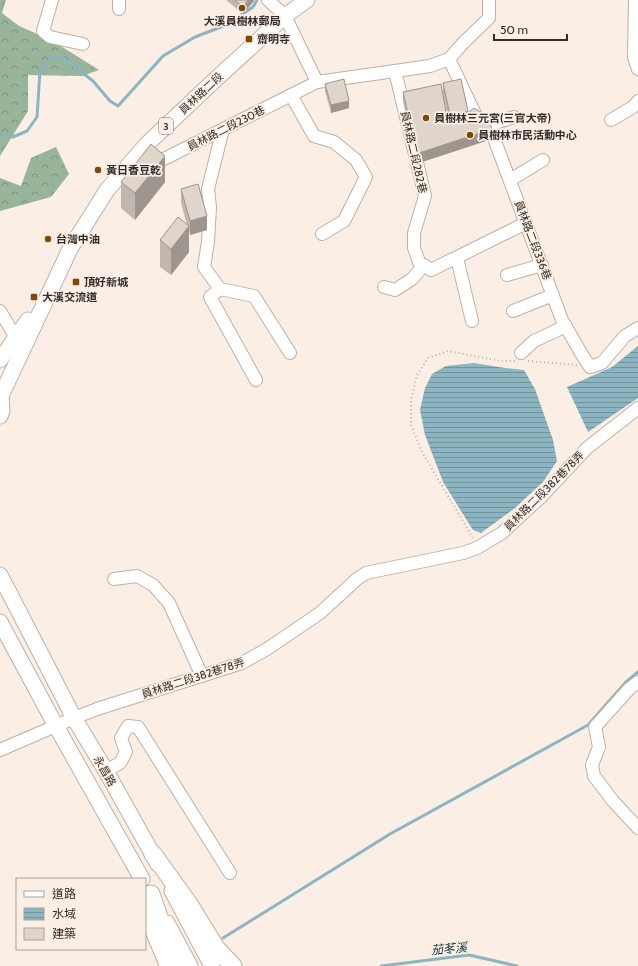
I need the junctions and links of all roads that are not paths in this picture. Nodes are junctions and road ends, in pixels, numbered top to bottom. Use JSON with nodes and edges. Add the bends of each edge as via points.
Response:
{"nodes":[{"id":1,"x":52,"y":0,"type":"edge"},
{"id":2,"x":268,"y":0,"type":"edge"},
{"id":3,"x":307,"y":0,"type":"edge"},
{"id":4,"x":489,"y":0,"type":"edge"},
{"id":5,"x":635,"y":0,"type":"edge"},
{"id":6,"x":285,"y":16,"type":"junction"},
{"id":7,"x":83,"y":44,"type":"dead end"},
{"id":8,"x":636,"y":45,"type":"edge"},
{"id":9,"x":449,"y":60,"type":"junction"},
{"id":10,"x":637,"y":65,"type":"edge"},
{"id":11,"x":395,"y":71,"type":"junction"},
{"id":12,"x":317,"y":82,"type":"junction"},
{"id":13,"x":291,"y":94,"type":"junction"},
{"id":14,"x":638,"y":101,"type":"edge"},
{"id":15,"x":514,"y":117,"type":"dead end"},
{"id":16,"x":611,"y":120,"type":"dead end"},
{"id":17,"x":489,"y":125,"type":"junction"},
{"id":18,"x":223,"y":129,"type":"junction"},
{"id":19,"x":543,"y":160,"type":"dead end"},
{"id":20,"x":132,"y":161,"type":"junction"},
{"id":21,"x":510,"y":180,"type":"junction"},
{"id":22,"x":526,"y":224,"type":"junction"},
{"id":23,"x":322,"y":234,"type":"dead end"},
{"id":24,"x":457,"y":258,"type":"junction"},
{"id":25,"x":424,"y":265,"type":"junction"},
{"id":26,"x":542,"y":265,"type":"junction"},
{"id":27,"x":507,"y":275,"type":"dead end"},
{"id":28,"x":56,"y":280,"type":"junction"},
{"id":29,"x":384,"y":287,"type":"dead end"},
{"id":30,"x":220,"y":289,"type":"junction"},
{"id":31,"x":553,"y":295,"type":"junction"},
{"id":32,"x":0,"y":311,"type":"edge"},
{"id":33,"x":513,"y":311,"type":"dead end"},
{"id":34,"x":472,"y":321,"type":"dead end"},
{"id":35,"x":566,"y":326,"type":"junction"},
{"id":36,"x":638,"y":328,"type":"edge"},
{"id":37,"x":16,"y":338,"type":"junction"},
{"id":38,"x":290,"y":353,"type":"dead end"},
{"id":39,"x":521,"y":353,"type":"dead end"},
{"id":40,"x":0,"y":360,"type":"edge"},
{"id":41,"x":256,"y":380,"type":"dead end"},
{"id":42,"x":1,"y":397,"type":"edge"},
{"id":43,"x":638,"y":408,"type":"edge"},
{"id":44,"x":0,"y":416,"type":"edge"},
{"id":45,"x":0,"y":575,"type":"edge"},
{"id":46,"x":114,"y":579,"type":"dead end"},
{"id":47,"x":0,"y":622,"type":"edge"},
{"id":48,"x":202,"y":676,"type":"junction"},
{"id":49,"x":638,"y":682,"type":"edge"},
{"id":50,"x":74,"y":718,"type":"junction"},
{"id":51,"x":56,"y":726,"type":"junction"},
{"id":52,"x":0,"y":750,"type":"edge"},
{"id":53,"x":106,"y":771,"type":"junction"},
{"id":54,"x":638,"y":828,"type":"edge"},
{"id":55,"x":153,"y":854,"type":"junction"},
{"id":56,"x":230,"y":873,"type":"dead end"},
{"id":57,"x":141,"y":878,"type":"edge"},
{"id":58,"x":148,"y":889,"type":"edge"},
{"id":59,"x":166,"y":966,"type":"edge"},
{"id":60,"x":179,"y":966,"type":"edge"},
{"id":61,"x":190,"y":966,"type":"edge"},
{"id":62,"x":212,"y":966,"type":"edge"},
{"id":63,"x":233,"y":966,"type":"edge"}],
"edges":[{"from":1,"to":7,"type":"street","via":[[43,31],[50,37]]},
{"from":2,"to":6,"type":"street"},
{"from":3,"to":6,"type":"main road","name":"員林路二段","number":"3"},
{"from":4,"to":9,"type":"street","via":[[489,18]]},
{"from":5,"to":8,"type":"street"},
{"from":6,"to":12,"type":"street"},
{"from":6,"to":20,"type":"main road","name":"員林路二段","number":"3","via":[[216,78]]},
{"from":8,"to":10,"type":"street"},
{"from":9,"to":11,"type":"street","via":[[430,66]]},
{"from":9,"to":17,"type":"street","name":"員林路二段336巷","via":[[476,116]]},
{"from":11,"to":12,"type":"street"},
{"from":11,"to":25,"type":"street","name":"員林路二段282巷","via":[[425,196],[414,233],[414,248],[419,262]]},
{"from":12,"to":13,"type":"street","name":"員林路二段230巷"},
{"from":13,"to":18,"type":"street","name":"員林路二段230巷"},
{"from":13,"to":23,"type":"street","via":[[314,136],[334,142],[356,160],[366,177],[344,221]]},
{"from":14,"to":16,"type":"street","via":[[633,107]]},
{"from":15,"to":17,"type":"street"},
{"from":17,"to":21,"type":"street","name":"員林路二段336巷"},
{"from":18,"to":20,"type":"street","name":"員林路二段230巷","via":[[154,164]]},
{"from":18,"to":30,"type":"street","via":[[208,189],[210,207],[204,267]]},
{"from":19,"to":21,"type":"street"},
{"from":20,"to":28,"type":"main road","name":"員林路二段","number":"3","via":[[107,190],[70,249]]},
{"from":21,"to":22,"type":"street","name":"員林路二段336巷"},
{"from":22,"to":24,"type":"street"},
{"from":22,"to":26,"type":"street","name":"員林路二段336巷"},
{"from":24,"to":25,"type":"street","via":[[431,270]]},
{"from":24,"to":34,"type":"street"},
{"from":25,"to":29,"type":"street","via":[[412,279],[395,290]]},
{"from":26,"to":27,"type":"street"},
{"from":26,"to":31,"type":"street","name":"員林路二段336巷"},
{"from":28,"to":37,"type":"main road","name":"員林路二段","number":"3"},
{"from":28,"to":42,"type":"main road","name":"員林路二段","number":"3"},
{"from":30,"to":38,"type":"street","via":[[254,296]]},
{"from":30,"to":41,"type":"street","via":[[210,297]]},
{"from":31,"to":33,"type":"street"},
{"from":31,"to":35,"type":"street","name":"員林路二段336巷"},
{"from":32,"to":37,"type":"street"},
{"from":35,"to":36,"type":"street","name":"員林路二段336巷","via":[[590,367],[602,363],[626,336]]},
{"from":35,"to":39,"type":"street","via":[[534,341]]},
{"from":37,"to":40,"type":"main road","name":"員林路二段","number":"3"},
{"from":42,"to":44,"type":"main road"},
{"from":43,"to":48,"type":"street","name":"員林路二段382巷78弄","via":[[587,448],[543,495],[502,533],[463,553],[366,573],[320,613],[267,649],[242,663]]},
{"from":45,"to":50,"type":"main road","name":"永昌路"},
{"from":46,"to":48,"type":"street","via":[[137,576],[153,585],[169,603]]},
{"from":47,"to":51,"type":"main road","name":"永昌路"},
{"from":48,"to":50,"type":"street","name":"員林路二段382巷78弄"},
{"from":49,"to":54,"type":"street","via":[[595,727],[599,747],[592,765],[594,776]]},
{"from":50,"to":51,"type":"street","name":"員林路二段382巷78弄"},
{"from":50,"to":53,"type":"main road","name":"永昌路"},
{"from":51,"to":52,"type":"street","name":"員林路二段382巷78弄"},
{"from":51,"to":57,"type":"main road","name":"永昌路"},
{"from":53,"to":55,"type":"main road","name":"永昌路"},
{"from":53,"to":56,"type":"street","via":[[120,762],[126,752],[121,738],[128,726],[138,726]]},
{"from":55,"to":62,"type":"main road","name":"永昌路"},
{"from":55,"to":63,"type":"highway","via":[[189,904],[216,948]]},
{"from":58,"to":59,"type":"street","via":[[152,930]]},
{"from":58,"to":60,"type":"highway"},
{"from":58,"to":61,"type":"main road"}]}
